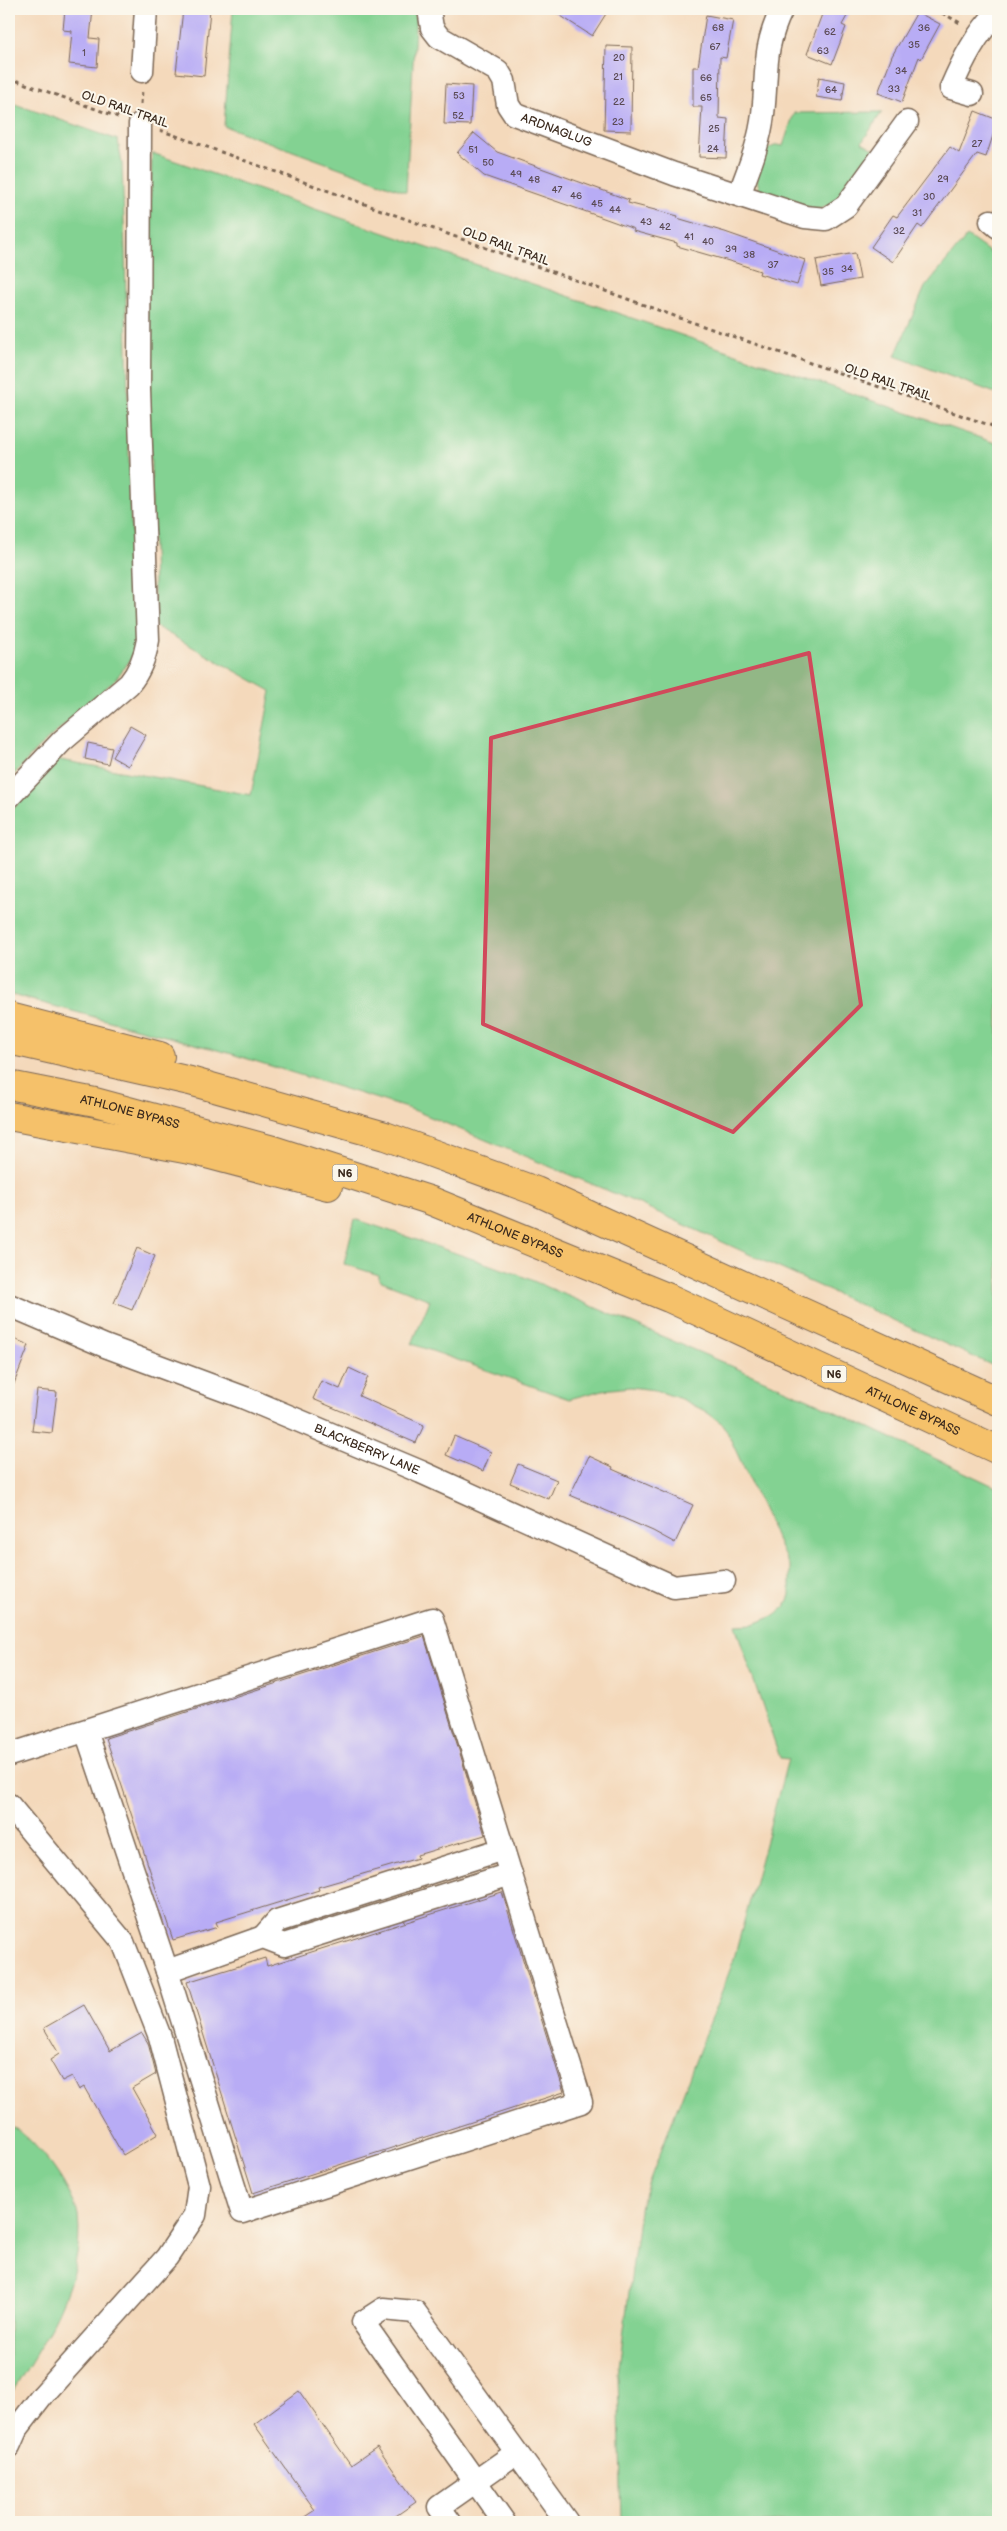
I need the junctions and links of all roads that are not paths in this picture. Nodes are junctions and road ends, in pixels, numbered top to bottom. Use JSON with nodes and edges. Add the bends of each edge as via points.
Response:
{"nodes":[{"id":1,"x":146,"y":9,"type":"edge"},
{"id":2,"x":429,"y":9,"type":"edge"},
{"id":3,"x":782,"y":9,"type":"edge"},
{"id":4,"x":998,"y":12,"type":"edge"},
{"id":5,"x":142,"y":71,"type":"road end"},
{"id":6,"x":972,"y":94,"type":"dead end"},
{"id":7,"x":907,"y":122,"type":"dead end"},
{"id":8,"x":140,"y":124,"type":"road end"},
{"id":9,"x":739,"y":195,"type":"junction"},
{"id":10,"x":9,"y":797,"type":"edge"},
{"id":11,"x":9,"y":1017,"type":"edge"},
{"id":12,"x":9,"y":1040,"type":"edge"},
{"id":13,"x":9,"y":1085,"type":"edge"},
{"id":14,"x":9,"y":1116,"type":"edge"},
{"id":15,"x":385,"y":1136,"type":"junction"},
{"id":16,"x":669,"y":1298,"type":"junction"},
{"id":17,"x":9,"y":1305,"type":"edge"},
{"id":18,"x":998,"y":1401,"type":"edge"},
{"id":19,"x":998,"y":1450,"type":"edge"},
{"id":20,"x":724,"y":1581,"type":"dead end"},
{"id":21,"x":86,"y":1731,"type":"junction"},
{"id":22,"x":9,"y":1755,"type":"edge"},
{"id":23,"x":9,"y":1805,"type":"edge"},
{"id":24,"x":503,"y":1850,"type":"junction"},
{"id":25,"x":511,"y":1874,"type":"junction"},
{"id":26,"x":400,"y":1882,"type":"junction"},
{"id":27,"x":407,"y":1906,"type":"junction"},
{"id":28,"x":263,"y":1937,"type":"junction"},
{"id":29,"x":167,"y":1971,"type":"junction"},
{"id":30,"x":9,"y":2446,"type":"edge"},
{"id":31,"x":516,"y":2453,"type":"junction"},
{"id":32,"x":475,"y":2482,"type":"junction"},
{"id":33,"x":450,"y":2522,"type":"edge"},
{"id":34,"x":504,"y":2522,"type":"edge"},
{"id":35,"x":567,"y":2522,"type":"edge"}],
"edges":[{"from":1,"to":5,"type":"street"},
{"from":2,"to":9,"type":"street","name":"ARDNAGLUG","via":[[432,28],[439,37],[498,71],[514,114]]},
{"from":3,"to":9,"type":"street","via":[[766,54],[763,114],[758,141]]},
{"from":4,"to":6,"type":"street","via":[[963,58],[952,88]]},
{"from":7,"to":9,"type":"street","name":"ARDNAGLUG","via":[[846,206],[832,216],[806,217]]},
{"from":8,"to":10,"type":"street","via":[[138,380],[148,640],[136,675],[129,684],[62,742]]},
{"from":11,"to":15,"type":"highway","via":[[139,1050],[298,1098]]},
{"from":12,"to":15,"type":"highway","via":[[190,1081]]},
{"from":13,"to":16,"type":"highway","name":"ATHLONE BYPASS","number":"N6","via":[[94,1102],[282,1153],[429,1200]]},
{"from":14,"to":16,"type":"highway","number":"N6","via":[[195,1151],[357,1193]]},
{"from":15,"to":18,"type":"highway","via":[[536,1191]]},
{"from":16,"to":19,"type":"highway","name":"ATHLONE BYPASS","number":"N6"},
{"from":17,"to":20,"type":"street","name":"BLACKBERRY LANE","via":[[422,1472],[674,1586]]},
{"from":21,"to":22,"type":"street"},
{"from":21,"to":24,"type":"street","via":[[432,1619]]},
{"from":21,"to":29,"type":"street"},
{"from":23,"to":30,"type":"street","via":[[123,1942],[160,2037],[199,2186],[195,2215],[167,2257],[43,2395],[16,2430]]},
{"from":24,"to":25,"type":"street"},
{"from":24,"to":26,"type":"street"},
{"from":25,"to":27,"type":"street"},
{"from":25,"to":29,"type":"street","via":[[581,2102],[242,2212]]},
{"from":26,"to":27,"type":"street"},
{"from":26,"to":28,"type":"street","via":[[276,1921]]},
{"from":27,"to":28,"type":"street","via":[[284,1945]]},
{"from":28,"to":29,"type":"street"},
{"from":31,"to":32,"type":"street"},
{"from":31,"to":32,"type":"street","via":[[415,2312],[383,2309],[363,2322]]},
{"from":31,"to":35,"type":"street"},
{"from":32,"to":33,"type":"street","via":[[439,2507]]},
{"from":32,"to":34,"type":"street"}]}
